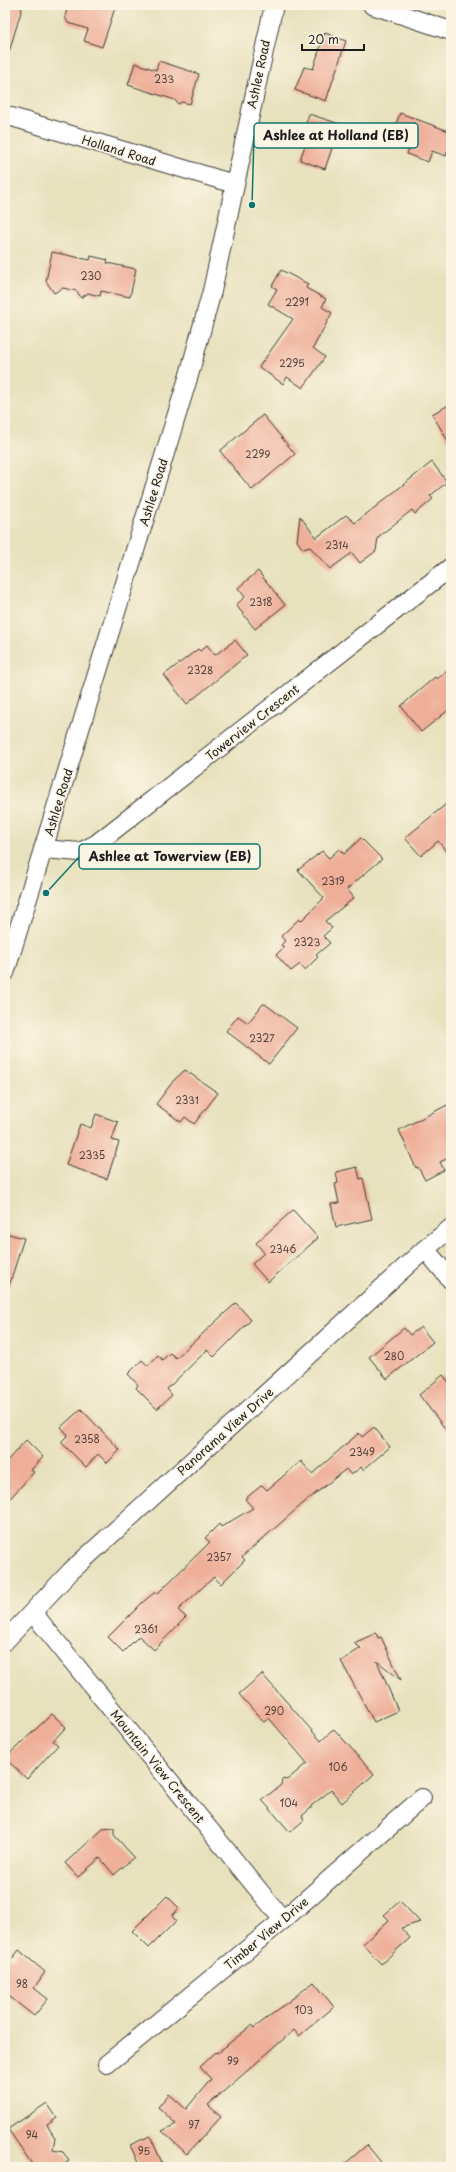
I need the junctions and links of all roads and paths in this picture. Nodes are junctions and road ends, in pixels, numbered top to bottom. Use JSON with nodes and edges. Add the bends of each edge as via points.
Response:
{"nodes":[{"id":1,"x":274,"y":5,"type":"edge"},
{"id":2,"x":372,"y":5,"type":"edge"},
{"id":3,"x":451,"y":31,"type":"edge"},
{"id":4,"x":5,"y":116,"type":"edge"},
{"id":5,"x":234,"y":184,"type":"junction"},
{"id":6,"x":451,"y":567,"type":"edge"},
{"id":7,"x":43,"y":849,"type":"junction"},
{"id":8,"x":5,"y":973,"type":"edge"},
{"id":9,"x":451,"y":1228,"type":"edge"},
{"id":10,"x":425,"y":1249,"type":"junction"},
{"id":11,"x":451,"y":1280,"type":"edge"},
{"id":12,"x":33,"y":1613,"type":"junction"},
{"id":13,"x":5,"y":1641,"type":"edge"},
{"id":14,"x":422,"y":1798,"type":"dead end"},
{"id":15,"x":283,"y":1920,"type":"junction"},
{"id":16,"x":107,"y":2064,"type":"dead end"}],
"edges":[{"from":1,"to":5,"type":"street","name":"Ashlee Road"},
{"from":2,"to":3,"type":"street"},
{"from":4,"to":5,"type":"street","name":"Holland Road"},
{"from":5,"to":7,"type":"street","name":"Ashlee Road","via":[[212,291],[189,375]]},
{"from":6,"to":7,"type":"street","name":"Towerview Crescent","via":[[96,844],[80,852]]},
{"from":7,"to":8,"type":"street","name":"Ashlee Road"},
{"from":9,"to":10,"type":"street","name":"Panorama View Drive"},
{"from":10,"to":11,"type":"street"},
{"from":10,"to":12,"type":"street","name":"Panorama View Drive","via":[[71,1572]]},
{"from":12,"to":13,"type":"street","name":"Panorama View Drive"},
{"from":12,"to":15,"type":"street","name":"Mountain View Crescent"},
{"from":14,"to":15,"type":"street","name":"Timber View Drive"},
{"from":15,"to":16,"type":"street","name":"Timber View Drive"}]}
